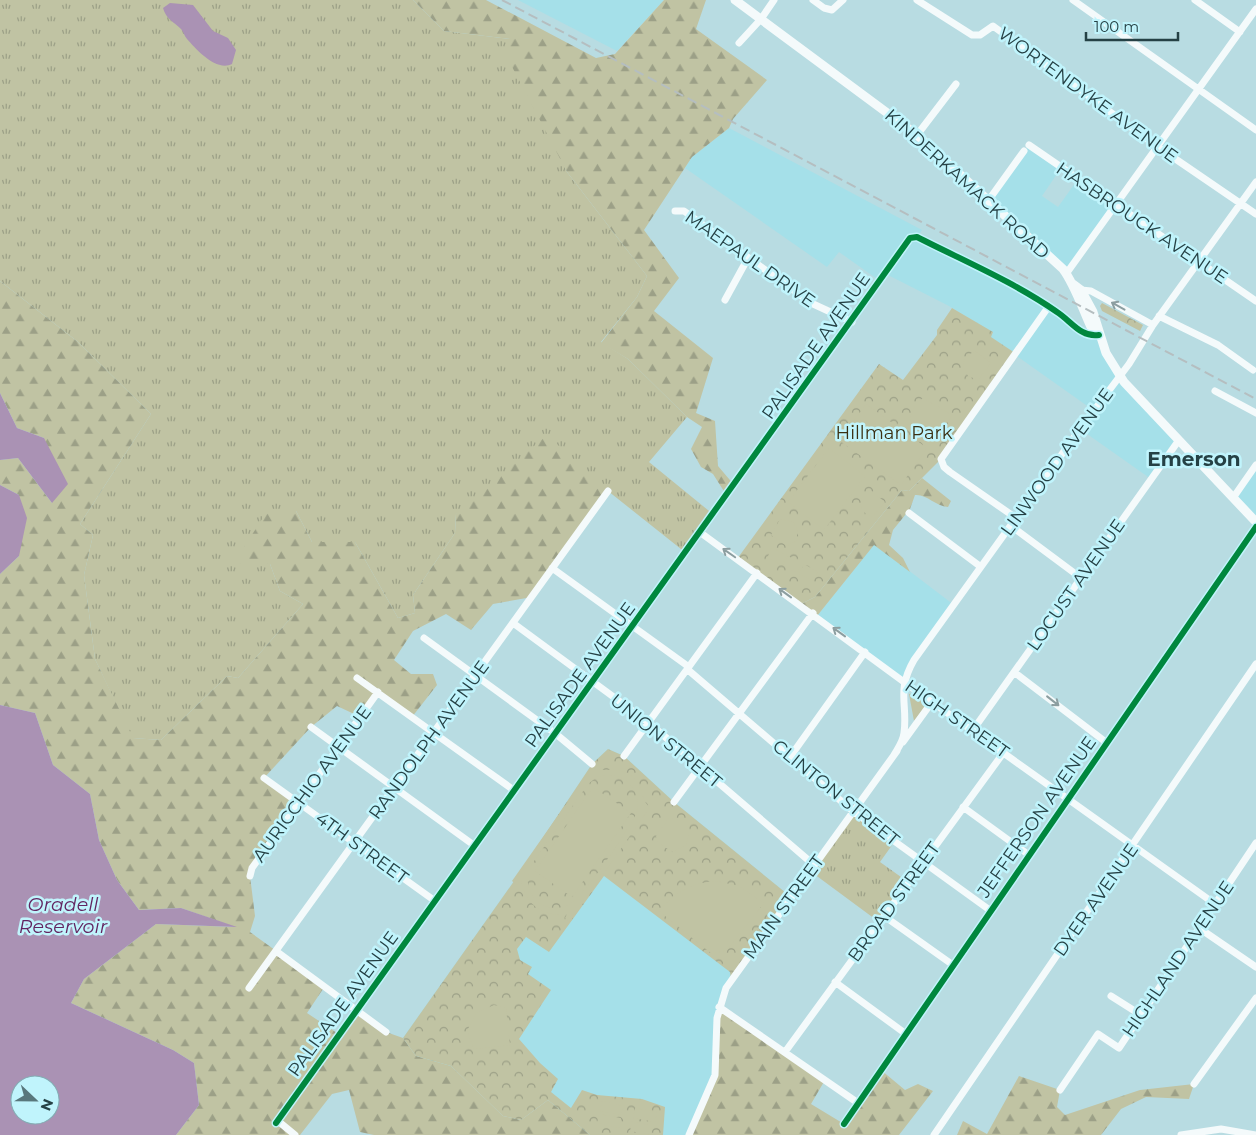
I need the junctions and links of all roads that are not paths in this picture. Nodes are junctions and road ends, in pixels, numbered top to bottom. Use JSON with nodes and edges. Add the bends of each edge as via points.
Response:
{"nodes":[{"id":1,"x":735,"y":0,"type":"edge"},
{"id":2,"x":774,"y":0,"type":"edge"},
{"id":3,"x":812,"y":0,"type":"edge"},
{"id":4,"x":843,"y":0,"type":"edge"},
{"id":5,"x":917,"y":0,"type":"edge"},
{"id":6,"x":1073,"y":0,"type":"edge"},
{"id":7,"x":1195,"y":0,"type":"edge"},
{"id":8,"x":1256,"y":9,"type":"edge"},
{"id":9,"x":761,"y":19,"type":"junction"},
{"id":10,"x":1240,"y":32,"type":"junction"},
{"id":11,"x":739,"y":43,"type":"dead end"},
{"id":12,"x":956,"y":84,"type":"dead end"},
{"id":13,"x":1200,"y":89,"type":"junction"},
{"id":14,"x":1256,"y":130,"type":"edge"},
{"id":15,"x":917,"y":135,"type":"junction"},
{"id":16,"x":1158,"y":147,"type":"junction"},
{"id":17,"x":1256,"y":182,"type":"edge"},
{"id":18,"x":988,"y":200,"type":"junction"},
{"id":19,"x":1240,"y":204,"type":"junction"},
{"id":20,"x":1116,"y":205,"type":"junction"},
{"id":21,"x":675,"y":211,"type":"dead end"},
{"id":22,"x":1256,"y":214,"type":"edge"},
{"id":23,"x":748,"y":258,"type":"junction"},
{"id":24,"x":1198,"y":262,"type":"junction"},
{"id":25,"x":1066,"y":274,"type":"junction"},
{"id":26,"x":1072,"y":284,"type":"junction"},
{"id":27,"x":1081,"y":290,"type":"junction"},
{"id":28,"x":725,"y":300,"type":"dead end"},
{"id":29,"x":1256,"y":301,"type":"edge"},
{"id":30,"x":1049,"y":306,"type":"junction"},
{"id":31,"x":1159,"y":316,"type":"junction"},
{"id":32,"x":852,"y":322,"type":"junction"},
{"id":33,"x":1153,"y":325,"type":"junction"},
{"id":34,"x":1099,"y":333,"type":"junction"},
{"id":35,"x":1253,"y":370,"type":"dead end"},
{"id":36,"x":1119,"y":375,"type":"junction"},
{"id":37,"x":1215,"y":391,"type":"dead end"},
{"id":38,"x":1256,"y":413,"type":"edge"},
{"id":39,"x":1179,"y":440,"type":"junction"},
{"id":40,"x":1256,"y":466,"type":"edge"},
{"id":41,"x":608,"y":491,"type":"dead end"},
{"id":42,"x":1233,"y":498,"type":"junction"},
{"id":43,"x":909,"y":513,"type":"dead end"},
{"id":44,"x":1016,"y":518,"type":"junction"},
{"id":45,"x":1256,"y":522,"type":"edge"},
{"id":46,"x":1012,"y":526,"type":"junction"},
{"id":47,"x":1256,"y":528,"type":"edge"},
{"id":48,"x":701,"y":533,"type":"junction"},
{"id":49,"x":981,"y":566,"type":"junction"},
{"id":50,"x":552,"y":568,"type":"junction"},
{"id":51,"x":757,"y":573,"type":"junction"},
{"id":52,"x":1081,"y":578,"type":"junction"},
{"id":53,"x":813,"y":613,"type":"junction"},
{"id":54,"x":513,"y":622,"type":"junction"},
{"id":55,"x":633,"y":626,"type":"junction"},
{"id":56,"x":424,"y":638,"type":"dead end"},
{"id":57,"x":865,"y":652,"type":"junction"},
{"id":58,"x":1256,"y":664,"type":"edge"},
{"id":59,"x":688,"y":668,"type":"junction"},
{"id":60,"x":1014,"y":672,"type":"junction"},
{"id":61,"x":474,"y":677,"type":"junction"},
{"id":62,"x":357,"y":678,"type":"dead end"},
{"id":63,"x":904,"y":682,"type":"junction"},
{"id":64,"x":593,"y":683,"type":"junction"},
{"id":65,"x":378,"y":692,"type":"junction"},
{"id":66,"x":932,"y":702,"type":"junction"},
{"id":67,"x":739,"y":713,"type":"junction"},
{"id":68,"x":649,"y":722,"type":"junction"},
{"id":69,"x":311,"y":727,"type":"dead end"},
{"id":70,"x":973,"y":730,"type":"junction"},
{"id":71,"x":434,"y":732,"type":"junction"},
{"id":72,"x":556,"y":734,"type":"junction"},
{"id":73,"x":1107,"y":743,"type":"junction"},
{"id":74,"x":339,"y":747,"type":"junction"},
{"id":75,"x":1004,"y":752,"type":"junction"},
{"id":76,"x":894,"y":755,"type":"junction"},
{"id":77,"x":624,"y":756,"type":"dead end"},
{"id":78,"x":790,"y":757,"type":"junction"},
{"id":79,"x":592,"y":764,"type":"dead end"},
{"id":80,"x":701,"y":768,"type":"junction"},
{"id":81,"x":264,"y":778,"type":"dead end"},
{"id":82,"x":394,"y":787,"type":"junction"},
{"id":83,"x":515,"y":791,"type":"junction"},
{"id":84,"x":1069,"y":798,"type":"junction"},
{"id":85,"x":674,"y":802,"type":"dead end"},
{"id":86,"x":299,"y":803,"type":"junction"},
{"id":87,"x":963,"y":807,"type":"junction"},
{"id":88,"x":854,"y":812,"type":"junction"},
{"id":89,"x":354,"y":843,"type":"junction"},
{"id":90,"x":1256,"y":843,"type":"edge"},
{"id":91,"x":1134,"y":844,"type":"junction"},
{"id":92,"x":475,"y":846,"type":"junction"},
{"id":93,"x":1029,"y":855,"type":"junction"},
{"id":94,"x":923,"y":862,"type":"junction"},
{"id":95,"x":814,"y":865,"type":"junction"},
{"id":96,"x":250,"y":876,"type":"dead end"},
{"id":97,"x":435,"y":901,"type":"junction"},
{"id":98,"x":1215,"y":904,"type":"junction"},
{"id":99,"x":991,"y":911,"type":"junction"},
{"id":100,"x":884,"y":916,"type":"junction"},
{"id":101,"x":1199,"y":928,"type":"junction"},
{"id":102,"x":276,"y":951,"type":"junction"},
{"id":103,"x":954,"y":965,"type":"junction"},
{"id":104,"x":1256,"y":966,"type":"edge"},
{"id":105,"x":835,"y":982,"type":"junction"},
{"id":106,"x":249,"y":988,"type":"dead end"},
{"id":107,"x":1111,"y":996,"type":"dead end"},
{"id":108,"x":1256,"y":998,"type":"edge"},
{"id":109,"x":719,"y":1007,"type":"junction"},
{"id":110,"x":357,"y":1010,"type":"junction"},
{"id":111,"x":1140,"y":1015,"type":"junction"},
{"id":112,"x":386,"y":1032,"type":"dead end"},
{"id":113,"x":906,"y":1034,"type":"junction"},
{"id":114,"x":785,"y":1052,"type":"junction"},
{"id":115,"x":1194,"y":1084,"type":"dead end"},
{"id":116,"x":1060,"y":1090,"type":"dead end"},
{"id":117,"x":858,"y":1103,"type":"junction"},
{"id":118,"x":844,"y":1124,"type":"dead end"},
{"id":119,"x":294,"y":1135,"type":"edge"},
{"id":120,"x":689,"y":1135,"type":"edge"},
{"id":121,"x":934,"y":1135,"type":"edge"},
{"id":122,"x":1181,"y":1135,"type":"edge"},
{"id":123,"x":1256,"y":1135,"type":"edge"}],
"edges":[{"from":1,"to":9,"type":"main road","name":"KINDERKAMACK ROAD"},
{"from":2,"to":9,"type":"street"},
{"from":3,"to":4,"type":"street","via":[[832,10]]},
{"from":5,"to":16,"type":"street","name":"WORTENDYKE AVENUE","via":[[972,35],[980,35],[993,26]]},
{"from":6,"to":13,"type":"street"},
{"from":7,"to":10,"type":"street"},
{"from":8,"to":10,"type":"street"},
{"from":9,"to":11,"type":"street"},
{"from":9,"to":15,"type":"main road","name":"KINDERKAMACK ROAD"},
{"from":10,"to":13,"type":"street"},
{"from":12,"to":15,"type":"street"},
{"from":13,"to":14,"type":"street"},
{"from":13,"to":16,"type":"street"},
{"from":15,"to":18,"type":"main road","name":"KINDERKAMACK ROAD"},
{"from":16,"to":19,"type":"street","name":"WORTENDYKE AVENUE"},
{"from":16,"to":20,"type":"street"},
{"from":17,"to":19,"type":"street","name":"LINWOOD AVENUE"},
{"from":18,"to":20,"type":"street","name":"HASBROUCK AVENUE","via":[[1027,148]]},
{"from":18,"to":25,"type":"main road","name":"KINDERKAMACK ROAD"},
{"from":19,"to":22,"type":"street","name":"WORTENDYKE AVENUE"},
{"from":19,"to":24,"type":"street","name":"LINWOOD AVENUE"},
{"from":20,"to":24,"type":"street","name":"HASBROUCK AVENUE"},
{"from":20,"to":25,"type":"street"},
{"from":21,"to":23,"type":"street","name":"MAEPAUL DRIVE","via":[[684,211]]},
{"from":23,"to":28,"type":"street"},
{"from":23,"to":32,"type":"street","name":"MAEPAUL DRIVE","via":[[812,303]]},
{"from":24,"to":29,"type":"street","name":"HASBROUCK AVENUE"},
{"from":24,"to":31,"type":"street","name":"LINWOOD AVENUE"},
{"from":25,"to":26,"type":"main road","name":"KINDERKAMACK ROAD"},
{"from":26,"to":27,"type":"main road","name":"KINDERKAMACK ROAD"},
{"from":26,"to":34,"type":"main road","name":"KINDERKAMACK ROAD","via":[[1092,328]]},
{"from":33,"to":27,"type":"street","one_way":true,"via":[[1091,292]]},
{"from":27,"to":34,"type":"main road","name":"KINDERKAMACK ROAD","via":[[1099,325]]},
{"from":30,"to":32,"type":"street","name":"PALISADE AVENUE","via":[[917,236],[910,238]]},
{"from":30,"to":34,"type":"street","via":[[1082,333]]},
{"from":30,"to":44,"type":"street","via":[[942,455],[941,464],[950,472]]},
{"from":31,"to":33,"type":"street","name":"LINWOOD AVENUE"},
{"from":31,"to":35,"type":"street","via":[[1218,345]]},
{"from":32,"to":48,"type":"street","name":"PALISADE AVENUE"},
{"from":33,"to":36,"type":"street","name":"LINWOOD AVENUE"},
{"from":34,"to":36,"type":"main road","name":"KINDERKAMACK ROAD"},
{"from":36,"to":39,"type":"main road","name":"KINDERKAMACK ROAD"},
{"from":36,"to":44,"type":"street","name":"LINWOOD AVENUE"},
{"from":37,"to":38,"type":"street"},
{"from":39,"to":42,"type":"main road","name":"KINDERKAMACK ROAD"},
{"from":39,"to":52,"type":"street","name":"LOCUST AVENUE"},
{"from":40,"to":42,"type":"street"},
{"from":41,"to":50,"type":"street","name":"RANDOLPH AVENUE"},
{"from":42,"to":45,"type":"main road","name":"KINDERKAMACK ROAD"},
{"from":43,"to":49,"type":"street"},
{"from":44,"to":46,"type":"street","name":"LINWOOD AVENUE"},
{"from":46,"to":49,"type":"street","name":"LINWOOD AVENUE"},
{"from":46,"to":52,"type":"street"},
{"from":47,"to":73,"type":"street","name":"JEFFERSON AVENUE"},
{"from":51,"to":48,"type":"street","name":"HIGH STREET","one_way":true},
{"from":48,"to":55,"type":"street","name":"PALISADE AVENUE"},
{"from":49,"to":63,"type":"street","name":"LINWOOD AVENUE","via":[[914,660]]},
{"from":50,"to":54,"type":"street","name":"RANDOLPH AVENUE"},
{"from":50,"to":55,"type":"street","name":"CLINTON STREET"},
{"from":53,"to":51,"type":"street","name":"HIGH STREET","one_way":true},
{"from":51,"to":59,"type":"street"},
{"from":52,"to":60,"type":"street","name":"LOCUST AVENUE"},
{"from":57,"to":53,"type":"street","name":"HIGH STREET","one_way":true},
{"from":53,"to":67,"type":"street"},
{"from":54,"to":61,"type":"street","name":"RANDOLPH AVENUE"},
{"from":54,"to":64,"type":"street","name":"UNION STREET"},
{"from":55,"to":59,"type":"street","name":"CLINTON STREET"},
{"from":55,"to":64,"type":"street","name":"PALISADE AVENUE"},
{"from":56,"to":61,"type":"street"},
{"from":57,"to":63,"type":"street","name":"HIGH STREET"},
{"from":57,"to":78,"type":"street"},
{"from":58,"to":91,"type":"street","name":"DYER AVENUE"},
{"from":59,"to":67,"type":"street","name":"CLINTON STREET"},
{"from":59,"to":68,"type":"street"},
{"from":60,"to":70,"type":"street","name":"LOCUST AVENUE"},
{"from":60,"to":73,"type":"street","one_way":true},
{"from":61,"to":71,"type":"street","name":"RANDOLPH AVENUE"},
{"from":61,"to":72,"type":"street"},
{"from":62,"to":65,"type":"street"},
{"from":63,"to":66,"type":"street","name":"HIGH STREET"},
{"from":63,"to":76,"type":"street","name":"LINWOOD AVENUE","via":[[904,734]]},
{"from":64,"to":68,"type":"street","name":"UNION STREET"},
{"from":64,"to":72,"type":"street","name":"PALISADE AVENUE"},
{"from":65,"to":71,"type":"street"},
{"from":65,"to":74,"type":"street","name":"AURICCHIO AVENUE"},
{"from":66,"to":70,"type":"street","name":"HIGH STREET"},
{"from":66,"to":76,"type":"street","name":"MAIN STREET"},
{"from":67,"to":78,"type":"street","name":"CLINTON STREET"},
{"from":67,"to":80,"type":"street"},
{"from":68,"to":77,"type":"street"},
{"from":68,"to":80,"type":"street","name":"UNION STREET"},
{"from":69,"to":74,"type":"street"},
{"from":70,"to":75,"type":"street","name":"HIGH STREET"},
{"from":71,"to":82,"type":"street","name":"RANDOLPH AVENUE"},
{"from":71,"to":83,"type":"street"},
{"from":72,"to":79,"type":"street"},
{"from":72,"to":83,"type":"street","name":"PALISADE AVENUE"},
{"from":73,"to":84,"type":"street","name":"JEFFERSON AVENUE"},
{"from":74,"to":82,"type":"street"},
{"from":74,"to":86,"type":"street","name":"AURICCHIO AVENUE"},
{"from":75,"to":84,"type":"street","name":"HIGH STREET"},
{"from":75,"to":87,"type":"street","name":"BROAD STREET"},
{"from":76,"to":88,"type":"street","name":"MAIN STREET"},
{"from":78,"to":88,"type":"street","name":"CLINTON STREET"},
{"from":80,"to":85,"type":"street"},
{"from":80,"to":95,"type":"street","name":"UNION STREET"},
{"from":81,"to":86,"type":"street","name":"4TH STREET"},
{"from":82,"to":89,"type":"street","name":"RANDOLPH AVENUE"},
{"from":82,"to":92,"type":"street"},
{"from":83,"to":92,"type":"street","name":"PALISADE AVENUE"},
{"from":84,"to":91,"type":"street","name":"HIGH STREET"},
{"from":84,"to":93,"type":"street","name":"JEFFERSON AVENUE"},
{"from":86,"to":89,"type":"street","name":"4TH STREET"},
{"from":86,"to":96,"type":"street","name":"AURICCHIO AVENUE","via":[[252,868]]},
{"from":87,"to":93,"type":"street"},
{"from":87,"to":94,"type":"street","name":"BROAD STREET"},
{"from":88,"to":94,"type":"street","name":"CLINTON STREET"},
{"from":88,"to":95,"type":"street","name":"MAIN STREET"},
{"from":89,"to":97,"type":"street","name":"4TH STREET"},
{"from":89,"to":102,"type":"street","name":"RANDOLPH AVENUE"},
{"from":90,"to":98,"type":"street","name":"HIGHLAND AVENUE"},
{"from":91,"to":98,"type":"street","name":"HIGH STREET"},
{"from":91,"to":121,"type":"street","name":"DYER AVENUE"},
{"from":92,"to":97,"type":"street","name":"PALISADE AVENUE"},
{"from":93,"to":99,"type":"street","name":"JEFFERSON AVENUE"},
{"from":94,"to":99,"type":"street","name":"CLINTON STREET"},
{"from":94,"to":100,"type":"street","name":"BROAD STREET"},
{"from":95,"to":109,"type":"street","name":"MAIN STREET","via":[[731,980]]},
{"from":97,"to":110,"type":"street","name":"PALISADE AVENUE"},
{"from":98,"to":101,"type":"street","name":"HIGHLAND AVENUE"},
{"from":99,"to":103,"type":"street","name":"JEFFERSON AVENUE"},
{"from":100,"to":103,"type":"street"},
{"from":100,"to":105,"type":"street","name":"BROAD STREET"},
{"from":101,"to":104,"type":"street"},
{"from":101,"to":111,"type":"street","name":"HIGHLAND AVENUE"},
{"from":102,"to":106,"type":"street","name":"RANDOLPH AVENUE"},
{"from":102,"to":110,"type":"street"},
{"from":103,"to":113,"type":"street","name":"JEFFERSON AVENUE"},
{"from":105,"to":113,"type":"street"},
{"from":105,"to":114,"type":"street","name":"BROAD STREET"},
{"from":107,"to":111,"type":"street"},
{"from":108,"to":115,"type":"street"},
{"from":109,"to":114,"type":"street"},
{"from":109,"to":120,"type":"street","name":"MAIN STREET","via":[[715,1075]]},
{"from":110,"to":112,"type":"street"},
{"from":110,"to":119,"type":"street","name":"PALISADE AVENUE","via":[[277,1122]]},
{"from":111,"to":116,"type":"street","name":"HIGHLAND AVENUE","via":[[1119,1048],[1098,1034]]},
{"from":113,"to":117,"type":"street","name":"JEFFERSON AVENUE"},
{"from":114,"to":117,"type":"street"},
{"from":117,"to":118,"type":"street","name":"JEFFERSON AVENUE"},
{"from":122,"to":123,"type":"street","via":[[1221,1129]]}]}
